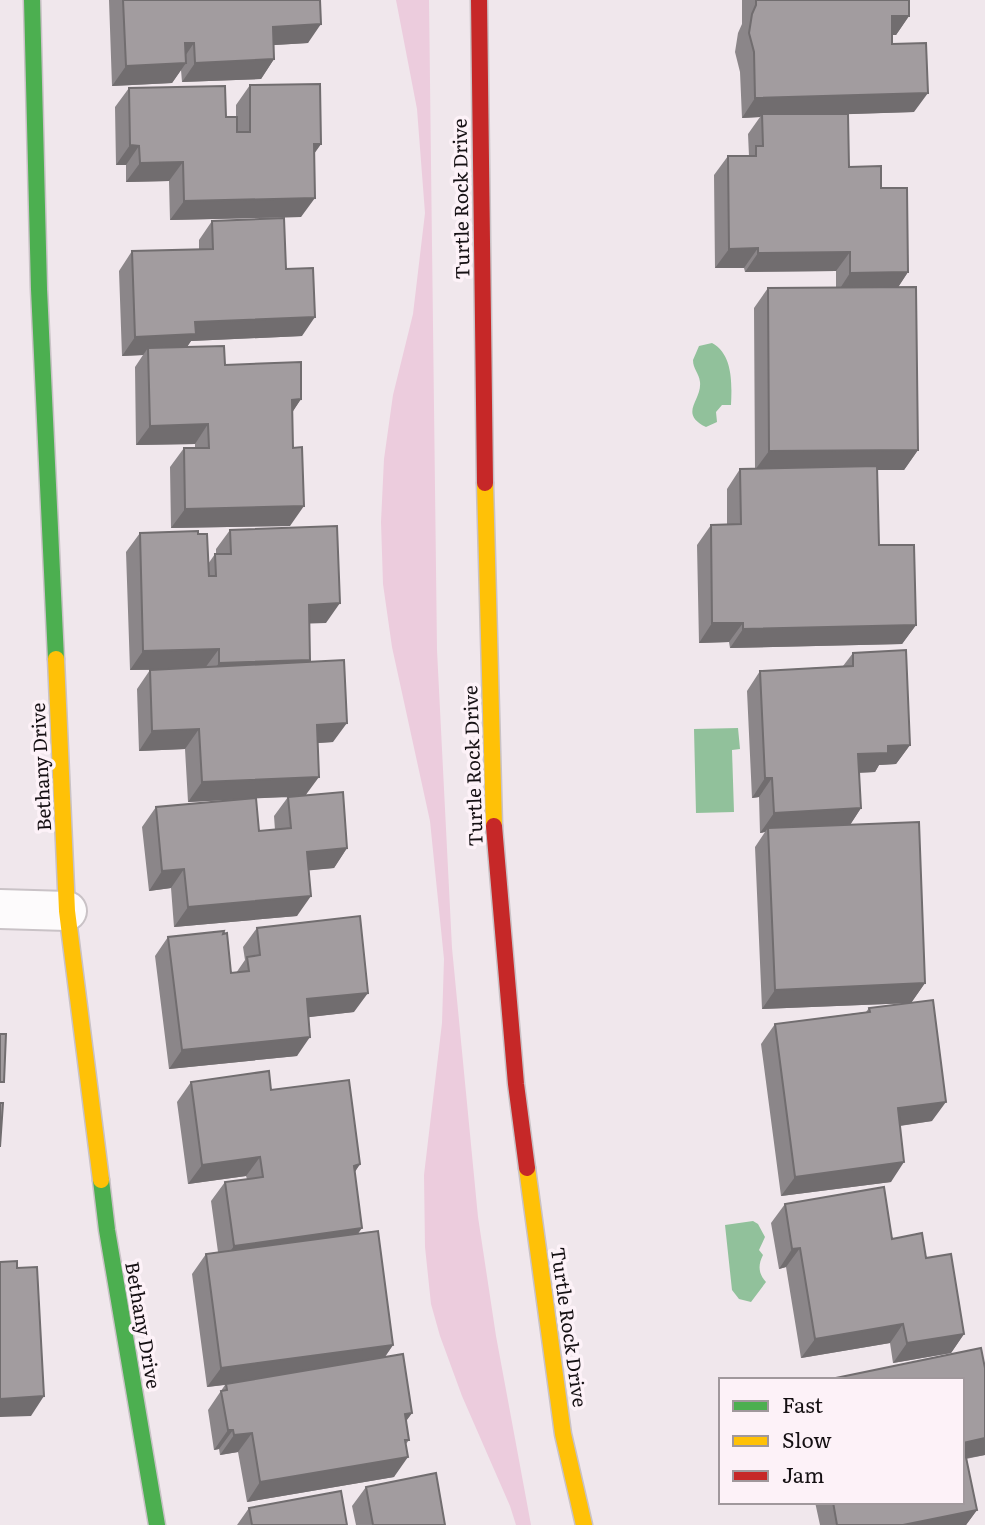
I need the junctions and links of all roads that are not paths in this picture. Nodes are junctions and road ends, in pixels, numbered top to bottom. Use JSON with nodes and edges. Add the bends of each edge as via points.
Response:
{"nodes":[{"id":1,"x":32,"y":0,"type":"edge"},
{"id":2,"x":479,"y":0,"type":"edge"},
{"id":3,"x":0,"y":909,"type":"edge"},
{"id":4,"x":67,"y":912,"type":"junction"},
{"id":5,"x":148,"y":1525,"type":"edge"},
{"id":6,"x":157,"y":1525,"type":"edge"},
{"id":7,"x":584,"y":1525,"type":"edge"}],
"edges":[{"from":1,"to":4,"type":"street","name":"Bethany Drive","via":[[39,303]]},
{"from":2,"to":7,"type":"street","name":"Turtle Rock Drive","via":[[494,822],[516,1084],[563,1434]]},
{"from":3,"to":4,"type":"street"},
{"from":4,"to":6,"type":"street","name":"Bethany Drive","via":[[107,1230]]},
{"from":5,"to":6,"type":"street"}]}
